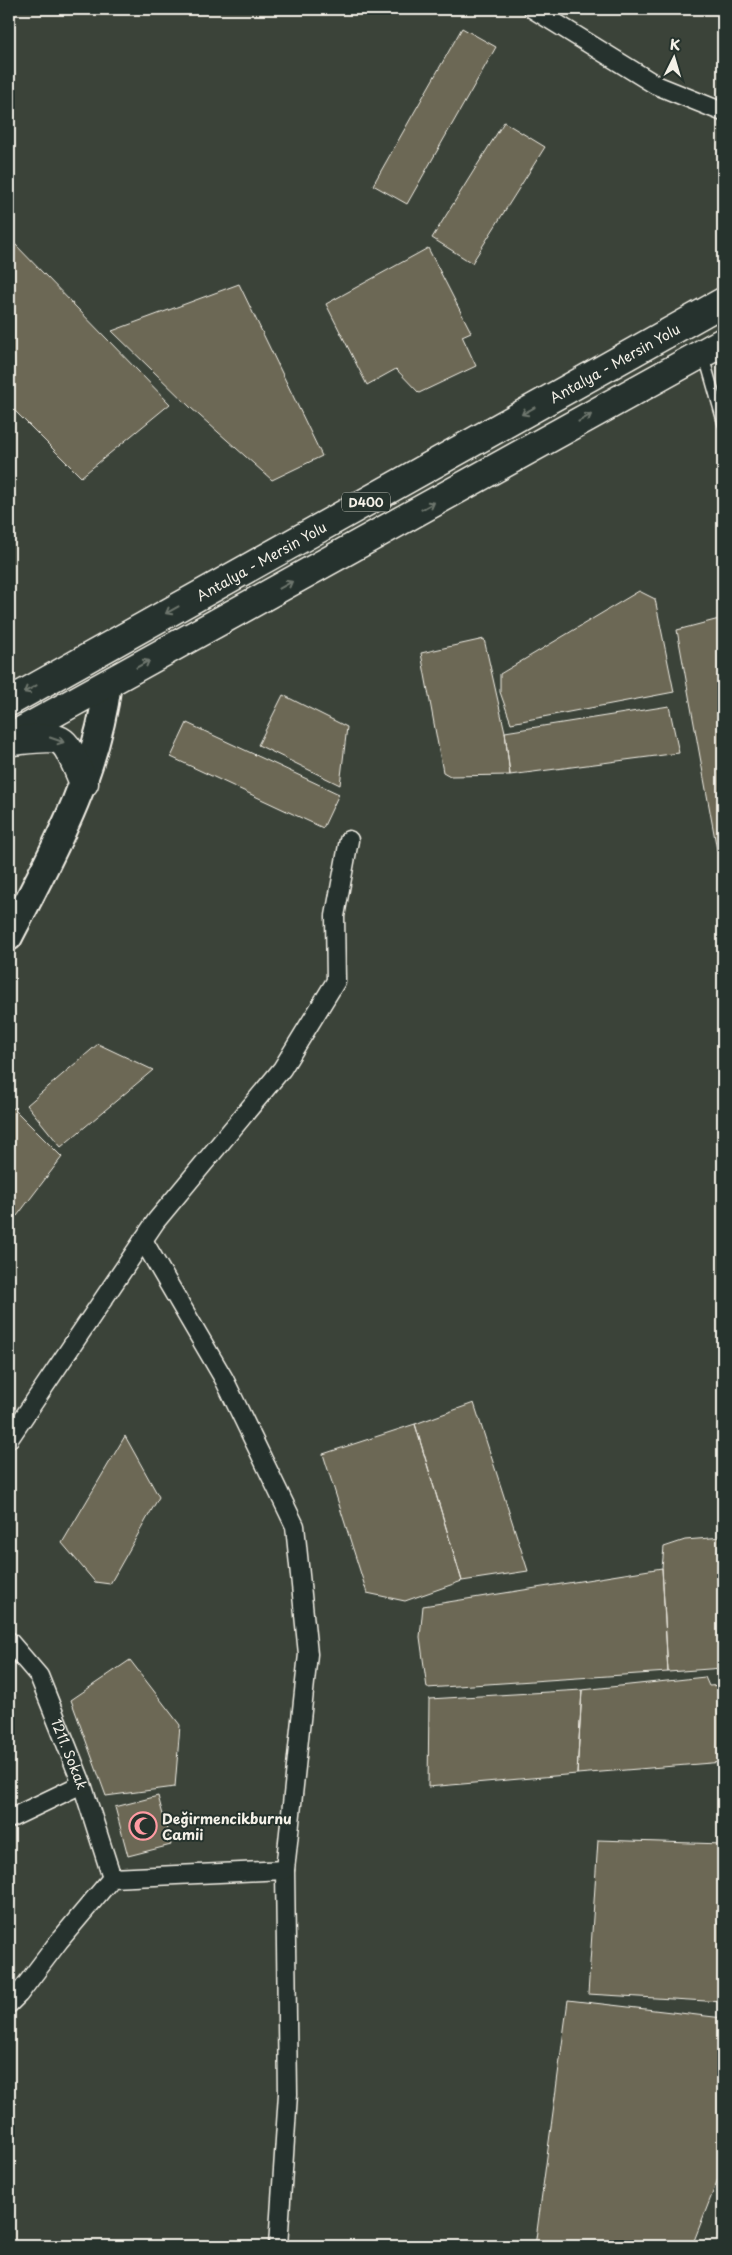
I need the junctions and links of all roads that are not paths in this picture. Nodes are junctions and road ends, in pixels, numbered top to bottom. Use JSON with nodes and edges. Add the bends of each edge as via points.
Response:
{"nodes":[{"id":1,"x":533,"y":9,"type":"edge"},
{"id":2,"x":723,"y":112,"type":"edge"},
{"id":3,"x":723,"y":302,"type":"edge"},
{"id":4,"x":713,"y":347,"type":"edge"},
{"id":5,"x":723,"y":424,"type":"edge"},
{"id":6,"x":94,"y":654,"type":"junction"},
{"id":7,"x":108,"y":683,"type":"junction"},
{"id":8,"x":9,"y":702,"type":"edge"},
{"id":9,"x":9,"y":738,"type":"edge"},
{"id":10,"x":9,"y":742,"type":"edge"},
{"id":11,"x":84,"y":783,"type":"junction"},
{"id":12,"x":349,"y":840,"type":"dead end"},
{"id":13,"x":9,"y":938,"type":"edge"},
{"id":14,"x":144,"y":1240,"type":"junction"},
{"id":15,"x":9,"y":1440,"type":"edge"},
{"id":16,"x":9,"y":1640,"type":"edge"},
{"id":17,"x":82,"y":1784,"type":"junction"},
{"id":18,"x":9,"y":1819,"type":"edge"},
{"id":19,"x":285,"y":1870,"type":"junction"},
{"id":20,"x":112,"y":1878,"type":"junction"},
{"id":21,"x":9,"y":2004,"type":"edge"},
{"id":22,"x":278,"y":2246,"type":"edge"}],
"edges":[{"from":1,"to":2,"type":"street","via":[[656,85]]},
{"from":3,"to":6,"type":"highway","name":"Antalya - Mersin Yolu","number":"D400","one_way":true},
{"from":4,"to":5,"type":"lane"},
{"from":7,"to":4,"type":"highway","number":"D400","one_way":true},
{"from":6,"to":7,"type":"highway"},
{"from":6,"to":8,"type":"highway","name":"Antalya - Mersin Yolu","number":"D400","one_way":true},
{"from":7,"to":9,"type":"highway","number":"D400"},
{"from":7,"to":11,"type":"street","via":[[104,713]]},
{"from":10,"to":11,"type":"highway","one_way":true,"via":[[50,737],[61,740],[68,746]]},
{"from":11,"to":13,"type":"street"},
{"from":12,"to":14,"type":"street","via":[[335,916],[336,981],[282,1069],[156,1221]]},
{"from":14,"to":15,"type":"street"},
{"from":14,"to":19,"type":"street","via":[[224,1380],[295,1526],[308,1654]]},
{"from":16,"to":17,"type":"street","name":"1211. Sokak","via":[[39,1676]]},
{"from":17,"to":18,"type":"street"},
{"from":17,"to":20,"type":"street","name":"1211. Sokak"},
{"from":19,"to":20,"type":"street"},
{"from":19,"to":22,"type":"street","via":[[288,2094]]},
{"from":20,"to":21,"type":"street"}]}
